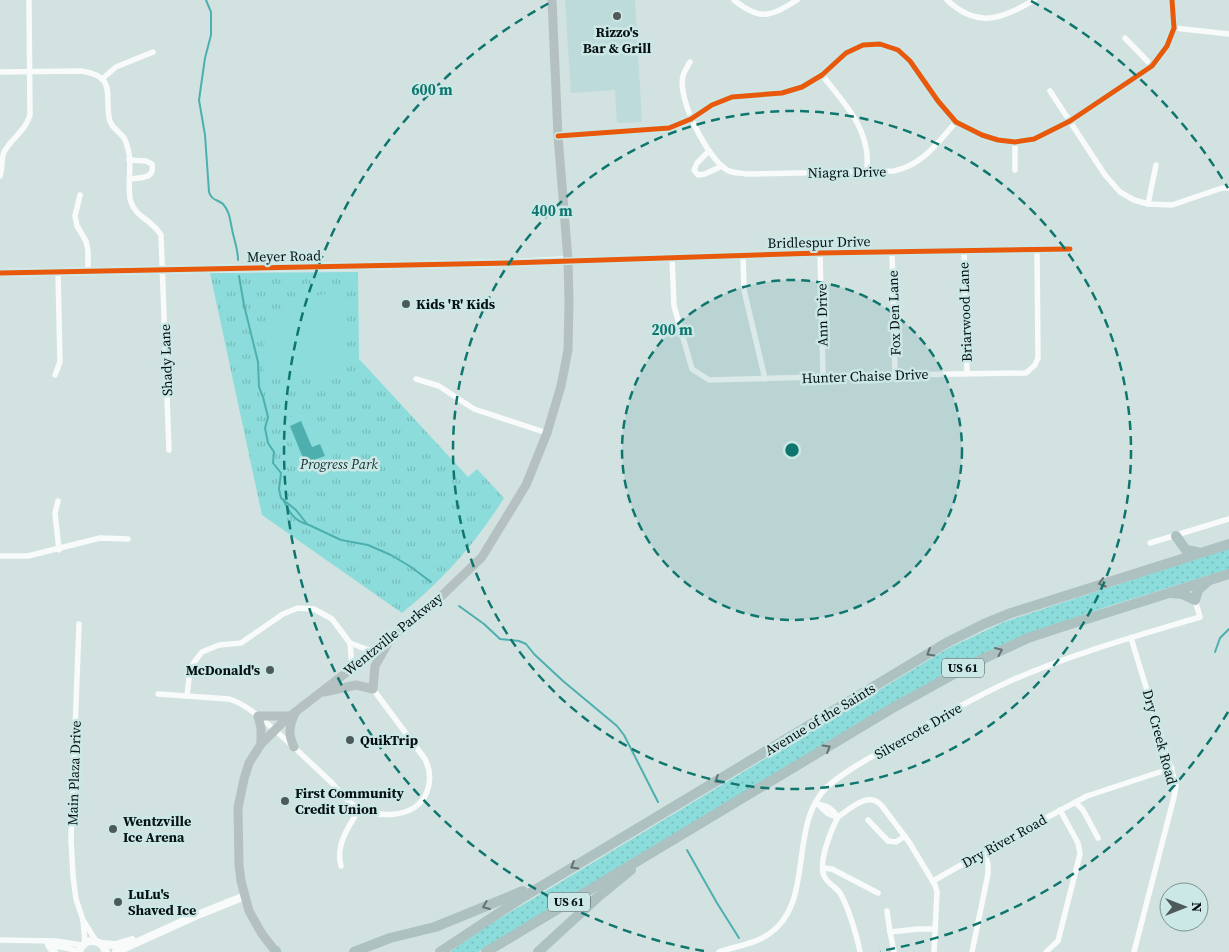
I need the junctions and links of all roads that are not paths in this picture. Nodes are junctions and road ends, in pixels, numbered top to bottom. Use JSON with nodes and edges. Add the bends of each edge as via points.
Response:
{"nodes":[{"id":1,"x":29,"y":0,"type":"edge"},
{"id":2,"x":552,"y":0,"type":"edge"},
{"id":3,"x":734,"y":0,"type":"edge"},
{"id":4,"x":797,"y":0,"type":"edge"},
{"id":5,"x":947,"y":0,"type":"edge"},
{"id":6,"x":1034,"y":0,"type":"edge"},
{"id":7,"x":1172,"y":0,"type":"edge"},
{"id":8,"x":1174,"y":28,"type":"junction"},
{"id":9,"x":1229,"y":34,"type":"edge"},
{"id":10,"x":1125,"y":38,"type":"dead end"},
{"id":11,"x":153,"y":52,"type":"dead end"},
{"id":12,"x":690,"y":62,"type":"dead end"},
{"id":13,"x":1152,"y":66,"type":"junction"},
{"id":14,"x":0,"y":72,"type":"edge"},
{"id":15,"x":30,"y":72,"type":"junction"},
{"id":16,"x":822,"y":75,"type":"junction"},
{"id":17,"x":102,"y":79,"type":"junction"},
{"id":18,"x":1050,"y":91,"type":"dead end"},
{"id":19,"x":690,"y":119,"type":"junction"},
{"id":20,"x":1070,"y":121,"type":"junction"},
{"id":21,"x":956,"y":122,"type":"junction"},
{"id":22,"x":558,"y":136,"type":"junction"},
{"id":23,"x":1015,"y":142,"type":"junction"},
{"id":24,"x":710,"y":151,"type":"junction"},
{"id":25,"x":129,"y":160,"type":"junction"},
{"id":26,"x":1156,"y":165,"type":"dead end"},
{"id":27,"x":722,"y":166,"type":"junction"},
{"id":28,"x":1015,"y":170,"type":"dead end"},
{"id":29,"x":867,"y":171,"type":"junction"},
{"id":30,"x":0,"y":176,"type":"edge"},
{"id":31,"x":130,"y":179,"type":"junction"},
{"id":32,"x":1229,"y":188,"type":"edge"},
{"id":33,"x":80,"y":195,"type":"dead end"},
{"id":34,"x":1148,"y":204,"type":"junction"},
{"id":35,"x":1037,"y":249,"type":"junction"},
{"id":36,"x":1070,"y":249,"type":"dead end"},
{"id":37,"x":964,"y":250,"type":"junction"},
{"id":38,"x":892,"y":252,"type":"junction"},
{"id":39,"x":820,"y":253,"type":"junction"},
{"id":40,"x":743,"y":255,"type":"junction"},
{"id":41,"x":672,"y":257,"type":"junction"},
{"id":42,"x":568,"y":260,"type":"junction"},
{"id":43,"x":162,"y":270,"type":"junction"},
{"id":44,"x":88,"y":271,"type":"junction"},
{"id":45,"x":58,"y":272,"type":"junction"},
{"id":46,"x":0,"y":273,"type":"edge"},
{"id":47,"x":967,"y":373,"type":"junction"},
{"id":48,"x":54,"y":374,"type":"dead end"},
{"id":49,"x":895,"y":375,"type":"junction"},
{"id":50,"x":823,"y":377,"type":"junction"},
{"id":51,"x":416,"y":379,"type":"dead end"},
{"id":52,"x":765,"y":379,"type":"junction"},
{"id":53,"x":547,"y":433,"type":"junction"},
{"id":54,"x":169,"y":450,"type":"dead end"},
{"id":55,"x":58,"y":501,"type":"dead end"},
{"id":56,"x":1229,"y":519,"type":"edge"},
{"id":57,"x":1176,"y":536,"type":"junction"},
{"id":58,"x":128,"y":539,"type":"dead end"},
{"id":59,"x":1150,"y":543,"type":"dead end"},
{"id":60,"x":1229,"y":544,"type":"edge"},
{"id":61,"x":59,"y":550,"type":"junction"},
{"id":62,"x":1202,"y":552,"type":"junction"},
{"id":63,"x":0,"y":556,"type":"edge"},
{"id":64,"x":1162,"y":565,"type":"junction"},
{"id":65,"x":1229,"y":574,"type":"edge"},
{"id":66,"x":1210,"y":580,"type":"junction"},
{"id":67,"x":1168,"y":593,"type":"junction"},
{"id":68,"x":1195,"y":600,"type":"junction"},
{"id":69,"x":79,"y":624,"type":"dead end"},
{"id":70,"x":1131,"y":638,"type":"junction"},
{"id":71,"x":390,"y":639,"type":"junction"},
{"id":72,"x":350,"y":643,"type":"junction"},
{"id":73,"x":374,"y":652,"type":"junction"},
{"id":74,"x":352,"y":668,"type":"junction"},
{"id":75,"x":373,"y":689,"type":"junction"},
{"id":76,"x":320,"y":693,"type":"junction"},
{"id":77,"x":158,"y":694,"type":"dead end"},
{"id":78,"x":187,"y":696,"type":"junction"},
{"id":79,"x":293,"y":713,"type":"junction"},
{"id":80,"x":258,"y":716,"type":"junction"},
{"id":81,"x":274,"y":730,"type":"junction"},
{"id":82,"x":261,"y":744,"type":"junction"},
{"id":83,"x":294,"y":748,"type":"junction"},
{"id":84,"x":1172,"y":768,"type":"junction"},
{"id":85,"x":1075,"y":802,"type":"junction"},
{"id":86,"x":817,"y":803,"type":"junction"},
{"id":87,"x":360,"y":808,"type":"junction"},
{"id":88,"x":1060,"y":810,"type":"junction"},
{"id":89,"x":838,"y":817,"type":"junction"},
{"id":90,"x":868,"y":820,"type":"dead end"},
{"id":91,"x":904,"y":836,"type":"junction"},
{"id":92,"x":1098,"y":838,"type":"dead end"},
{"id":93,"x":652,"y":852,"type":"junction"},
{"id":94,"x":984,"y":852,"type":"junction"},
{"id":95,"x":341,"y":866,"type":"dead end"},
{"id":96,"x":823,"y":868,"type":"junction"},
{"id":97,"x":933,"y":881,"type":"junction"},
{"id":98,"x":548,"y":882,"type":"junction"},
{"id":99,"x":878,"y":893,"type":"dead end"},
{"id":100,"x":245,"y":896,"type":"junction"},
{"id":101,"x":887,"y":912,"type":"dead end"},
{"id":102,"x":83,"y":920,"type":"junction"},
{"id":103,"x":176,"y":924,"type":"junction"},
{"id":104,"x":935,"y":929,"type":"junction"},
{"id":105,"x":890,"y":932,"type":"junction"},
{"id":106,"x":0,"y":940,"type":"edge"},
{"id":107,"x":39,"y":941,"type":"junction"},
{"id":108,"x":49,"y":945,"type":"junction"},
{"id":109,"x":101,"y":946,"type":"edge"},
{"id":110,"x":82,"y":948,"type":"edge"},
{"id":111,"x":894,"y":950,"type":"dead end"},
{"id":112,"x":54,"y":952,"type":"edge"},
{"id":113,"x":116,"y":952,"type":"edge"},
{"id":114,"x":276,"y":952,"type":"edge"},
{"id":115,"x":354,"y":952,"type":"edge"},
{"id":116,"x":440,"y":952,"type":"edge"},
{"id":117,"x":486,"y":952,"type":"edge"},
{"id":118,"x":538,"y":952,"type":"edge"},
{"id":119,"x":719,"y":952,"type":"edge"},
{"id":120,"x":860,"y":952,"type":"edge"},
{"id":121,"x":934,"y":952,"type":"edge"},
{"id":122,"x":972,"y":952,"type":"edge"},
{"id":123,"x":1046,"y":952,"type":"edge"},
{"id":124,"x":1134,"y":952,"type":"edge"}],
"edges":[{"from":1,"to":15,"type":"street"},
{"from":2,"to":22,"type":"main road","name":"Wentzville Parkway"},
{"from":3,"to":4,"type":"street","via":[[747,10],[762,14],[778,12]]},
{"from":5,"to":6,"type":"street","via":[[960,12],[982,19],[1002,17]]},
{"from":7,"to":8,"type":"street"},
{"from":8,"to":9,"type":"street"},
{"from":8,"to":13,"type":"street","via":[[1167,46]]},
{"from":10,"to":13,"type":"street"},
{"from":11,"to":17,"type":"street","via":[[116,67]]},
{"from":12,"to":19,"type":"street","via":[[682,76]]},
{"from":13,"to":20,"type":"street"},
{"from":14,"to":15,"type":"street"},
{"from":15,"to":17,"type":"street","via":[[82,71],[94,73]]},
{"from":15,"to":30,"type":"street","via":[[30,115],[27,125],[3,154]]},
{"from":16,"to":19,"type":"street","via":[[802,87],[782,93],[732,97]]},
{"from":16,"to":21,"type":"street","via":[[846,52],[863,45],[880,44],[898,50]]},
{"from":16,"to":29,"type":"street","via":[[854,116],[862,132],[867,149]]},
{"from":17,"to":25,"type":"street","name":"Shady Lane","via":[[109,90],[109,118],[114,129],[124,138]]},
{"from":18,"to":20,"type":"street"},
{"from":19,"to":22,"type":"street","via":[[669,128]]},
{"from":19,"to":24,"type":"street"},
{"from":20,"to":23,"type":"street","via":[[1039,138]]},
{"from":20,"to":34,"type":"street","via":[[1120,192]]},
{"from":21,"to":23,"type":"street","via":[[982,135]]},
{"from":21,"to":29,"type":"street","name":"Niagra Drive","via":[[921,160],[906,168]]},
{"from":22,"to":42,"type":"main road","name":"Wentzville Parkway"},
{"from":23,"to":28,"type":"street"},
{"from":24,"to":27,"type":"street"},
{"from":24,"to":27,"type":"street","via":[[694,170],[698,175]]},
{"from":25,"to":31,"type":"street","name":"Shady Lane"},
{"from":25,"to":31,"type":"street","via":[[146,161],[152,164],[153,170],[148,177]]},
{"from":26,"to":34,"type":"street"},
{"from":27,"to":29,"type":"street","name":"Niagra Drive","via":[[728,171],[746,174]]},
{"from":31,"to":43,"type":"street","name":"Shady Lane","via":[[130,202],[137,214],[157,228],[161,235]]},
{"from":32,"to":34,"type":"street","via":[[1172,205]]},
{"from":33,"to":44,"type":"street","via":[[75,216],[86,241]]},
{"from":35,"to":36,"type":"street","name":"Bridlespur Drive"},
{"from":35,"to":37,"type":"street","name":"Bridlespur Drive"},
{"from":35,"to":47,"type":"street","name":"Hunter Chaise Drive","via":[[1038,358],[1035,365],[1026,373]]},
{"from":37,"to":38,"type":"street","name":"Bridlespur Drive"},
{"from":37,"to":47,"type":"street","name":"Briarwood Lane"},
{"from":38,"to":39,"type":"street","name":"Bridlespur Drive"},
{"from":38,"to":49,"type":"street","name":"Fox Den Lane"},
{"from":39,"to":40,"type":"street","name":"Bridlespur Drive"},
{"from":39,"to":50,"type":"street","name":"Ann Drive"},
{"from":40,"to":41,"type":"street","name":"Bridlespur Drive"},
{"from":40,"to":52,"type":"street","via":[[744,290]]},
{"from":41,"to":42,"type":"street","name":"Bridlespur Drive"},
{"from":41,"to":52,"type":"street","name":"Hunter Chaise Drive","via":[[674,306],[692,369],[709,380]]},
{"from":42,"to":43,"type":"street","name":"Meyer Road"},
{"from":42,"to":53,"type":"main road","name":"Wentzville Parkway","via":[[568,350]]},
{"from":43,"to":44,"type":"street","name":"Meyer Road"},
{"from":43,"to":54,"type":"street","name":"Shady Lane"},
{"from":44,"to":45,"type":"street","name":"Meyer Road"},
{"from":45,"to":46,"type":"street","name":"Meyer Road"},
{"from":45,"to":48,"type":"street","via":[[60,362]]},
{"from":47,"to":49,"type":"street","name":"Hunter Chaise Drive"},
{"from":49,"to":50,"type":"street","name":"Hunter Chaise Drive"},
{"from":50,"to":52,"type":"street","name":"Hunter Chaise Drive"},
{"from":51,"to":53,"type":"street","via":[[439,386],[474,409]]},
{"from":53,"to":71,"type":"main road","name":"Wentzville Parkway","via":[[526,485],[482,557],[427,610]]},
{"from":55,"to":61,"type":"street","via":[[55,513]]},
{"from":56,"to":57,"type":"street"},
{"from":57,"to":59,"type":"street"},
{"from":57,"to":62,"type":"highway","via":[[1186,550]]},
{"from":57,"to":64,"type":"highway","via":[[1174,552]]},
{"from":58,"to":61,"type":"street","via":[[100,538]]},
{"from":60,"to":62,"type":"highway","name":"Avenue of the Saints","number":"US 61"},
{"from":61,"to":63,"type":"street","via":[[28,556]]},
{"from":62,"to":64,"type":"highway","name":"Avenue of the Saints","number":"US 61"},
{"from":64,"to":98,"type":"highway","name":"Avenue of the Saints","number":"US 61","one_way":true,"via":[[1011,613],[946,643]]},
{"from":65,"to":66,"type":"highway","name":"Avenue of the Saints","number":"US 61"},
{"from":66,"to":67,"type":"highway","name":"Avenue of the Saints","number":"US 61"},
{"from":66,"to":68,"type":"highway","via":[[1198,590]]},
{"from":67,"to":68,"type":"highway","via":[[1182,594]]},
{"from":93,"to":67,"type":"highway","name":"Avenue of the Saints","number":"US 61","one_way":true,"via":[[972,664],[1050,630]]},
{"from":68,"to":70,"type":"street","name":"Silvercote Drive","via":[[1200,617]]},
{"from":69,"to":102,"type":"street","name":"Main Plaza Drive","via":[[71,839],[75,893]]},
{"from":70,"to":84,"type":"street","name":"Dry Creek Road"},
{"from":70,"to":86,"type":"street","name":"Silvercote Drive","via":[[1045,667],[984,694],[838,778]]},
{"from":71,"to":73,"type":"main road","name":"Wentzville Parkway"},
{"from":71,"to":75,"type":"main road","via":[[375,666]]},
{"from":72,"to":73,"type":"street"},
{"from":72,"to":74,"type":"street"},
{"from":72,"to":78,"type":"street","via":[[332,619],[321,611],[290,610],[242,643],[219,645],[202,652],[190,669]]},
{"from":73,"to":74,"type":"main road","name":"Wentzville Parkway"},
{"from":74,"to":76,"type":"main road","name":"Wentzville Parkway"},
{"from":75,"to":76,"type":"main road","via":[[356,685]]},
{"from":75,"to":87,"type":"street","via":[[425,759],[429,767],[429,785],[419,804],[400,814],[388,815]]},
{"from":76,"to":79,"type":"main road","name":"Wentzville Parkway"},
{"from":77,"to":78,"type":"street"},
{"from":78,"to":80,"type":"street","via":[[229,699]]},
{"from":79,"to":80,"type":"main road"},
{"from":79,"to":81,"type":"main road","name":"Wentzville Parkway"},
{"from":79,"to":83,"type":"main road","via":[[289,728]]},
{"from":80,"to":81,"type":"street"},
{"from":80,"to":82,"type":"main road"},
{"from":81,"to":82,"type":"main road","name":"Wentzville Parkway"},
{"from":81,"to":83,"type":"street"},
{"from":82,"to":100,"type":"main road","name":"Wentzville Parkway","via":[[249,763],[238,808],[239,866]]},
{"from":83,"to":87,"type":"street"},
{"from":84,"to":85,"type":"street","name":"Dry River Road"},
{"from":84,"to":124,"type":"street","name":"Dry Creek Road","via":[[1176,785],[1174,797]]},
{"from":85,"to":88,"type":"street","name":"Dry River Road"},
{"from":85,"to":92,"type":"street"},
{"from":86,"to":89,"type":"street","via":[[822,810]]},
{"from":86,"to":119,"type":"street","name":"Silvercote Drive","via":[[808,818],[791,908],[784,919],[777,928],[758,940]]},
{"from":87,"to":95,"type":"street","via":[[340,846]]},
{"from":88,"to":94,"type":"street","name":"Dry River Road"},
{"from":88,"to":123,"type":"street","via":[[1080,854],[1058,941]]},
{"from":89,"to":91,"type":"street","via":[[861,802],[873,800],[879,802]]},
{"from":89,"to":96,"type":"street","via":[[831,830]]},
{"from":90,"to":91,"type":"street","via":[[888,841],[896,842]]},
{"from":91,"to":97,"type":"street"},
{"from":93,"to":117,"type":"highway","name":"Avenue of the Saints","number":"US 61"},
{"from":93,"to":118,"type":"highway"},
{"from":94,"to":97,"type":"street","name":"Dry River Road"},
{"from":94,"to":122,"type":"street","via":[[988,874]]},
{"from":96,"to":99,"type":"street","via":[[832,869]]},
{"from":96,"to":120,"type":"street","via":[[824,877],[836,887],[843,899]]},
{"from":97,"to":104,"type":"street","via":[[937,892]]},
{"from":98,"to":115,"type":"highway","one_way":true,"via":[[435,927],[390,938]]},
{"from":98,"to":116,"type":"highway","name":"Avenue of the Saints","number":"US 61"},
{"from":100,"to":103,"type":"street"},
{"from":100,"to":114,"type":"main road","name":"Wentzville Parkway","via":[[249,911]]},
{"from":101,"to":105,"type":"street"},
{"from":102,"to":109,"type":"street","name":"Main Plaza Drive"},
{"from":102,"to":110,"type":"street","name":"Main Plaza Drive"},
{"from":103,"to":109,"type":"street","via":[[116,945]]},
{"from":103,"to":113,"type":"street"},
{"from":104,"to":105,"type":"street"},
{"from":104,"to":121,"type":"street"},
{"from":105,"to":111,"type":"street"},
{"from":106,"to":107,"type":"street"},
{"from":107,"to":108,"type":"street"},
{"from":107,"to":110,"type":"street","via":[[56,940]]},
{"from":108,"to":110,"type":"street"},
{"from":108,"to":112,"type":"street"},
{"from":109,"to":110,"type":"street","via":[[89,941]]}]}
